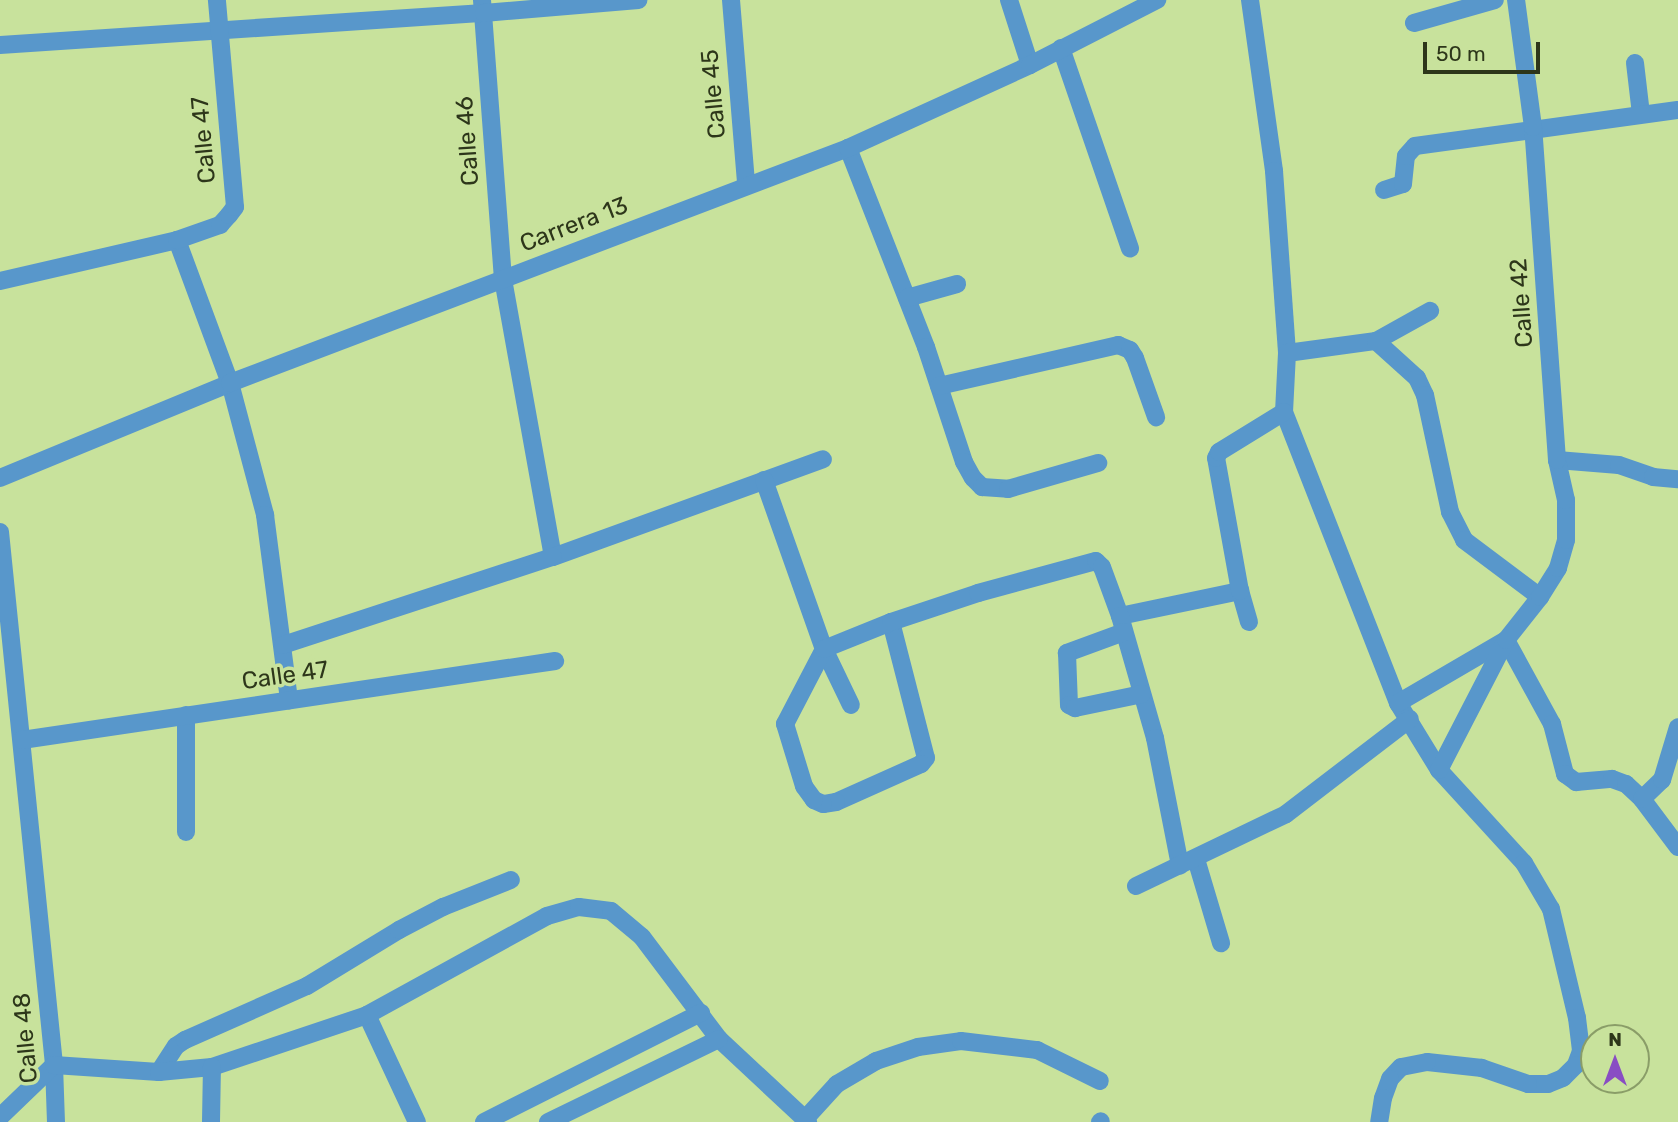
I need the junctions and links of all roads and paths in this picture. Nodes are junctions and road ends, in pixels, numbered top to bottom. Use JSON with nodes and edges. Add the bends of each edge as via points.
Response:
{"nodes":[{"id":1,"x":217,"y":0,"type":"edge"},
{"id":2,"x":638,"y":0,"type":"edge"},
{"id":3,"x":731,"y":0,"type":"edge"},
{"id":4,"x":1009,"y":0,"type":"edge"},
{"id":5,"x":1157,"y":0,"type":"edge"},
{"id":6,"x":1250,"y":0,"type":"edge"},
{"id":7,"x":1495,"y":0,"type":"edge"},
{"id":8,"x":1516,"y":0,"type":"edge"},
{"id":9,"x":483,"y":7,"type":"edge"},
{"id":10,"x":1414,"y":23,"type":"dead end"},
{"id":11,"x":219,"y":30,"type":"junction"},
{"id":12,"x":0,"y":45,"type":"edge"},
{"id":13,"x":1061,"y":48,"type":"junction"},
{"id":14,"x":1635,"y":63,"type":"dead end"},
{"id":15,"x":1030,"y":65,"type":"junction"},
{"id":16,"x":1678,"y":110,"type":"edge"},
{"id":17,"x":1642,"y":114,"type":"junction"},
{"id":18,"x":1533,"y":127,"type":"junction"},
{"id":19,"x":848,"y":148,"type":"junction"},
{"id":20,"x":746,"y":184,"type":"junction"},
{"id":21,"x":1384,"y":190,"type":"dead end"},
{"id":22,"x":177,"y":240,"type":"junction"},
{"id":23,"x":1130,"y":248,"type":"dead end"},
{"id":24,"x":503,"y":279,"type":"junction"},
{"id":25,"x":0,"y":281,"type":"edge"},
{"id":26,"x":957,"y":284,"type":"dead end"},
{"id":27,"x":907,"y":298,"type":"junction"},
{"id":28,"x":1430,"y":311,"type":"dead end"},
{"id":29,"x":1376,"y":341,"type":"junction"},
{"id":30,"x":1287,"y":353,"type":"junction"},
{"id":31,"x":230,"y":383,"type":"junction"},
{"id":32,"x":939,"y":386,"type":"junction"},
{"id":33,"x":1284,"y":412,"type":"junction"},
{"id":34,"x":1156,"y":417,"type":"dead end"},
{"id":35,"x":823,"y":459,"type":"dead end"},
{"id":36,"x":1557,"y":460,"type":"junction"},
{"id":37,"x":1098,"y":463,"type":"dead end"},
{"id":38,"x":0,"y":478,"type":"edge"},
{"id":39,"x":1678,"y":479,"type":"edge"},
{"id":40,"x":764,"y":480,"type":"junction"},
{"id":41,"x":0,"y":532,"type":"edge"},
{"id":42,"x":553,"y":557,"type":"junction"},
{"id":43,"x":1240,"y":592,"type":"junction"},
{"id":44,"x":1540,"y":597,"type":"junction"},
{"id":45,"x":891,"y":622,"type":"junction"},
{"id":46,"x":1250,"y":622,"type":"dead end"},
{"id":47,"x":1122,"y":624,"type":"junction"},
{"id":48,"x":1506,"y":640,"type":"junction"},
{"id":49,"x":283,"y":645,"type":"junction"},
{"id":50,"x":824,"y":649,"type":"junction"},
{"id":51,"x":555,"y":661,"type":"dead end"},
{"id":52,"x":1142,"y":694,"type":"junction"},
{"id":53,"x":289,"y":700,"type":"junction"},
{"id":54,"x":1398,"y":702,"type":"junction"},
{"id":55,"x":851,"y":705,"type":"dead end"},
{"id":56,"x":186,"y":715,"type":"junction"},
{"id":57,"x":1410,"y":719,"type":"junction"},
{"id":58,"x":1678,"y":727,"type":"edge"},
{"id":59,"x":22,"y":740,"type":"junction"},
{"id":60,"x":1438,"y":770,"type":"junction"},
{"id":61,"x":1643,"y":799,"type":"junction"},
{"id":62,"x":186,"y":832,"type":"dead end"},
{"id":63,"x":1678,"y":847,"type":"edge"},
{"id":64,"x":1188,"y":862,"type":"junction"},
{"id":65,"x":511,"y":880,"type":"dead end"},
{"id":66,"x":1136,"y":886,"type":"dead end"},
{"id":67,"x":1221,"y":943,"type":"dead end"},
{"id":68,"x":701,"y":1013,"type":"junction"},
{"id":69,"x":368,"y":1015,"type":"junction"},
{"id":70,"x":719,"y":1039,"type":"junction"},
{"id":71,"x":54,"y":1065,"type":"junction"},
{"id":72,"x":212,"y":1067,"type":"junction"},
{"id":73,"x":159,"y":1072,"type":"junction"},
{"id":74,"x":1100,"y":1081,"type":"dead end"},
{"id":75,"x":0,"y":1116,"type":"edge"},
{"id":76,"x":807,"y":1120,"type":"edge"},
{"id":77,"x":57,"y":1122,"type":"edge"},
{"id":78,"x":211,"y":1122,"type":"edge"},
{"id":79,"x":417,"y":1122,"type":"edge"},
{"id":80,"x":484,"y":1122,"type":"edge"},
{"id":81,"x":548,"y":1122,"type":"edge"},
{"id":82,"x":1379,"y":1122,"type":"edge"}],
"edges":[{"from":1,"to":11,"type":"street","name":"Calle 47"},
{"from":2,"to":9,"type":"street"},
{"from":3,"to":20,"type":"street","name":"Calle 45"},
{"from":4,"to":15,"type":"street"},
{"from":5,"to":13,"type":"street","name":"Carrera 13"},
{"from":6,"to":30,"type":"street","via":[[1274,171]]},
{"from":7,"to":10,"type":"street"},
{"from":8,"to":18,"type":"street","name":"Calle 42"},
{"from":9,"to":11,"type":"street"},
{"from":9,"to":24,"type":"street","name":"Calle 46"},
{"from":11,"to":12,"type":"street"},
{"from":11,"to":22,"type":"street","name":"Calle 47","via":[[235,206],[220,225]]},
{"from":13,"to":15,"type":"street","name":"Carrera 13"},
{"from":13,"to":23,"type":"street"},
{"from":14,"to":17,"type":"street"},
{"from":15,"to":19,"type":"street","name":"Carrera 13"},
{"from":16,"to":17,"type":"street"},
{"from":17,"to":18,"type":"street"},
{"from":18,"to":21,"type":"street","via":[[1415,146],[1406,156],[1403,184]]},
{"from":18,"to":36,"type":"street","name":"Calle 42"},
{"from":19,"to":20,"type":"street","name":"Carrera 13"},
{"from":19,"to":27,"type":"street"},
{"from":20,"to":24,"type":"street","name":"Carrera 13"},
{"from":22,"to":25,"type":"street","name":"Calle 47"},
{"from":22,"to":31,"type":"street"},
{"from":24,"to":31,"type":"street","name":"Carrera 13"},
{"from":24,"to":42,"type":"street","name":"Calle 46"},
{"from":26,"to":27,"type":"street"},
{"from":27,"to":32,"type":"street"},
{"from":28,"to":29,"type":"street"},
{"from":29,"to":30,"type":"street"},
{"from":29,"to":44,"type":"street","via":[[1417,378],[1425,396],[1450,512],[1464,540]]},
{"from":30,"to":33,"type":"street"},
{"from":31,"to":38,"type":"street","name":"Carrera 13"},
{"from":31,"to":49,"type":"street","via":[[265,515]]},
{"from":32,"to":34,"type":"street","via":[[1118,345],[1135,358]]},
{"from":32,"to":37,"type":"street","via":[[964,462],[982,487],[1008,489]]},
{"from":33,"to":43,"type":"street","via":[[1216,458]]},
{"from":33,"to":54,"type":"street"},
{"from":35,"to":40,"type":"street"},
{"from":36,"to":39,"type":"street","via":[[1619,465],[1653,477]]},
{"from":36,"to":44,"type":"street","name":"Calle 42","via":[[1566,500],[1566,540],[1558,568]]},
{"from":40,"to":42,"type":"street"},
{"from":40,"to":50,"type":"street"},
{"from":41,"to":59,"type":"street","name":"Calle 48"},
{"from":42,"to":49,"type":"street"},
{"from":43,"to":46,"type":"street"},
{"from":43,"to":47,"type":"street"},
{"from":44,"to":48,"type":"street","name":"Calle 42"},
{"from":45,"to":47,"type":"street","via":[[1091,561],[1102,567]]},
{"from":45,"to":50,"type":"street"},
{"from":45,"to":50,"type":"street","via":[[926,758],[823,804],[804,786],[785,724]]},
{"from":47,"to":52,"type":"street"},
{"from":47,"to":52,"type":"street","via":[[1067,653],[1069,705],[1075,708]]},
{"from":48,"to":54,"type":"street"},
{"from":48,"to":60,"type":"street"},
{"from":48,"to":61,"type":"street","via":[[1552,724],[1565,774],[1576,782],[1620,780]]},
{"from":49,"to":53,"type":"street"},
{"from":50,"to":55,"type":"street"},
{"from":51,"to":53,"type":"street","name":"Calle 47"},
{"from":52,"to":64,"type":"street"},
{"from":53,"to":56,"type":"street","name":"Calle 47"},
{"from":54,"to":57,"type":"street"},
{"from":56,"to":59,"type":"street","name":"Calle 47"},
{"from":56,"to":62,"type":"street"},
{"from":57,"to":60,"type":"street"},
{"from":57,"to":64,"type":"street","via":[[1286,814]]},
{"from":58,"to":61,"type":"street","via":[[1662,780]]},
{"from":59,"to":71,"type":"street","name":"Calle 48"},
{"from":60,"to":82,"type":"street","via":[[1524,863],[1551,909],[1581,1051],[1576,1065],[1548,1084],[1528,1083],[1482,1068],[1427,1062],[1401,1067],[1390,1079]]},
{"from":61,"to":63,"type":"street"},
{"from":64,"to":66,"type":"street"},
{"from":64,"to":67,"type":"street"},
{"from":65,"to":73,"type":"street","via":[[443,907],[307,986],[185,1040]]},
{"from":68,"to":69,"type":"street","via":[[642,937],[611,911],[579,907],[547,916]]},
{"from":68,"to":70,"type":"street"},
{"from":68,"to":80,"type":"street"},
{"from":69,"to":72,"type":"street"},
{"from":69,"to":79,"type":"street"},
{"from":70,"to":76,"type":"street"},
{"from":70,"to":81,"type":"street"},
{"from":71,"to":73,"type":"street"},
{"from":71,"to":75,"type":"street"},
{"from":71,"to":77,"type":"street","name":"Calle 48"},
{"from":72,"to":73,"type":"street"},
{"from":72,"to":78,"type":"street"},
{"from":74,"to":76,"type":"street","via":[[1037,1050],[961,1041],[918,1047],[876,1061],[837,1084]]}]}
